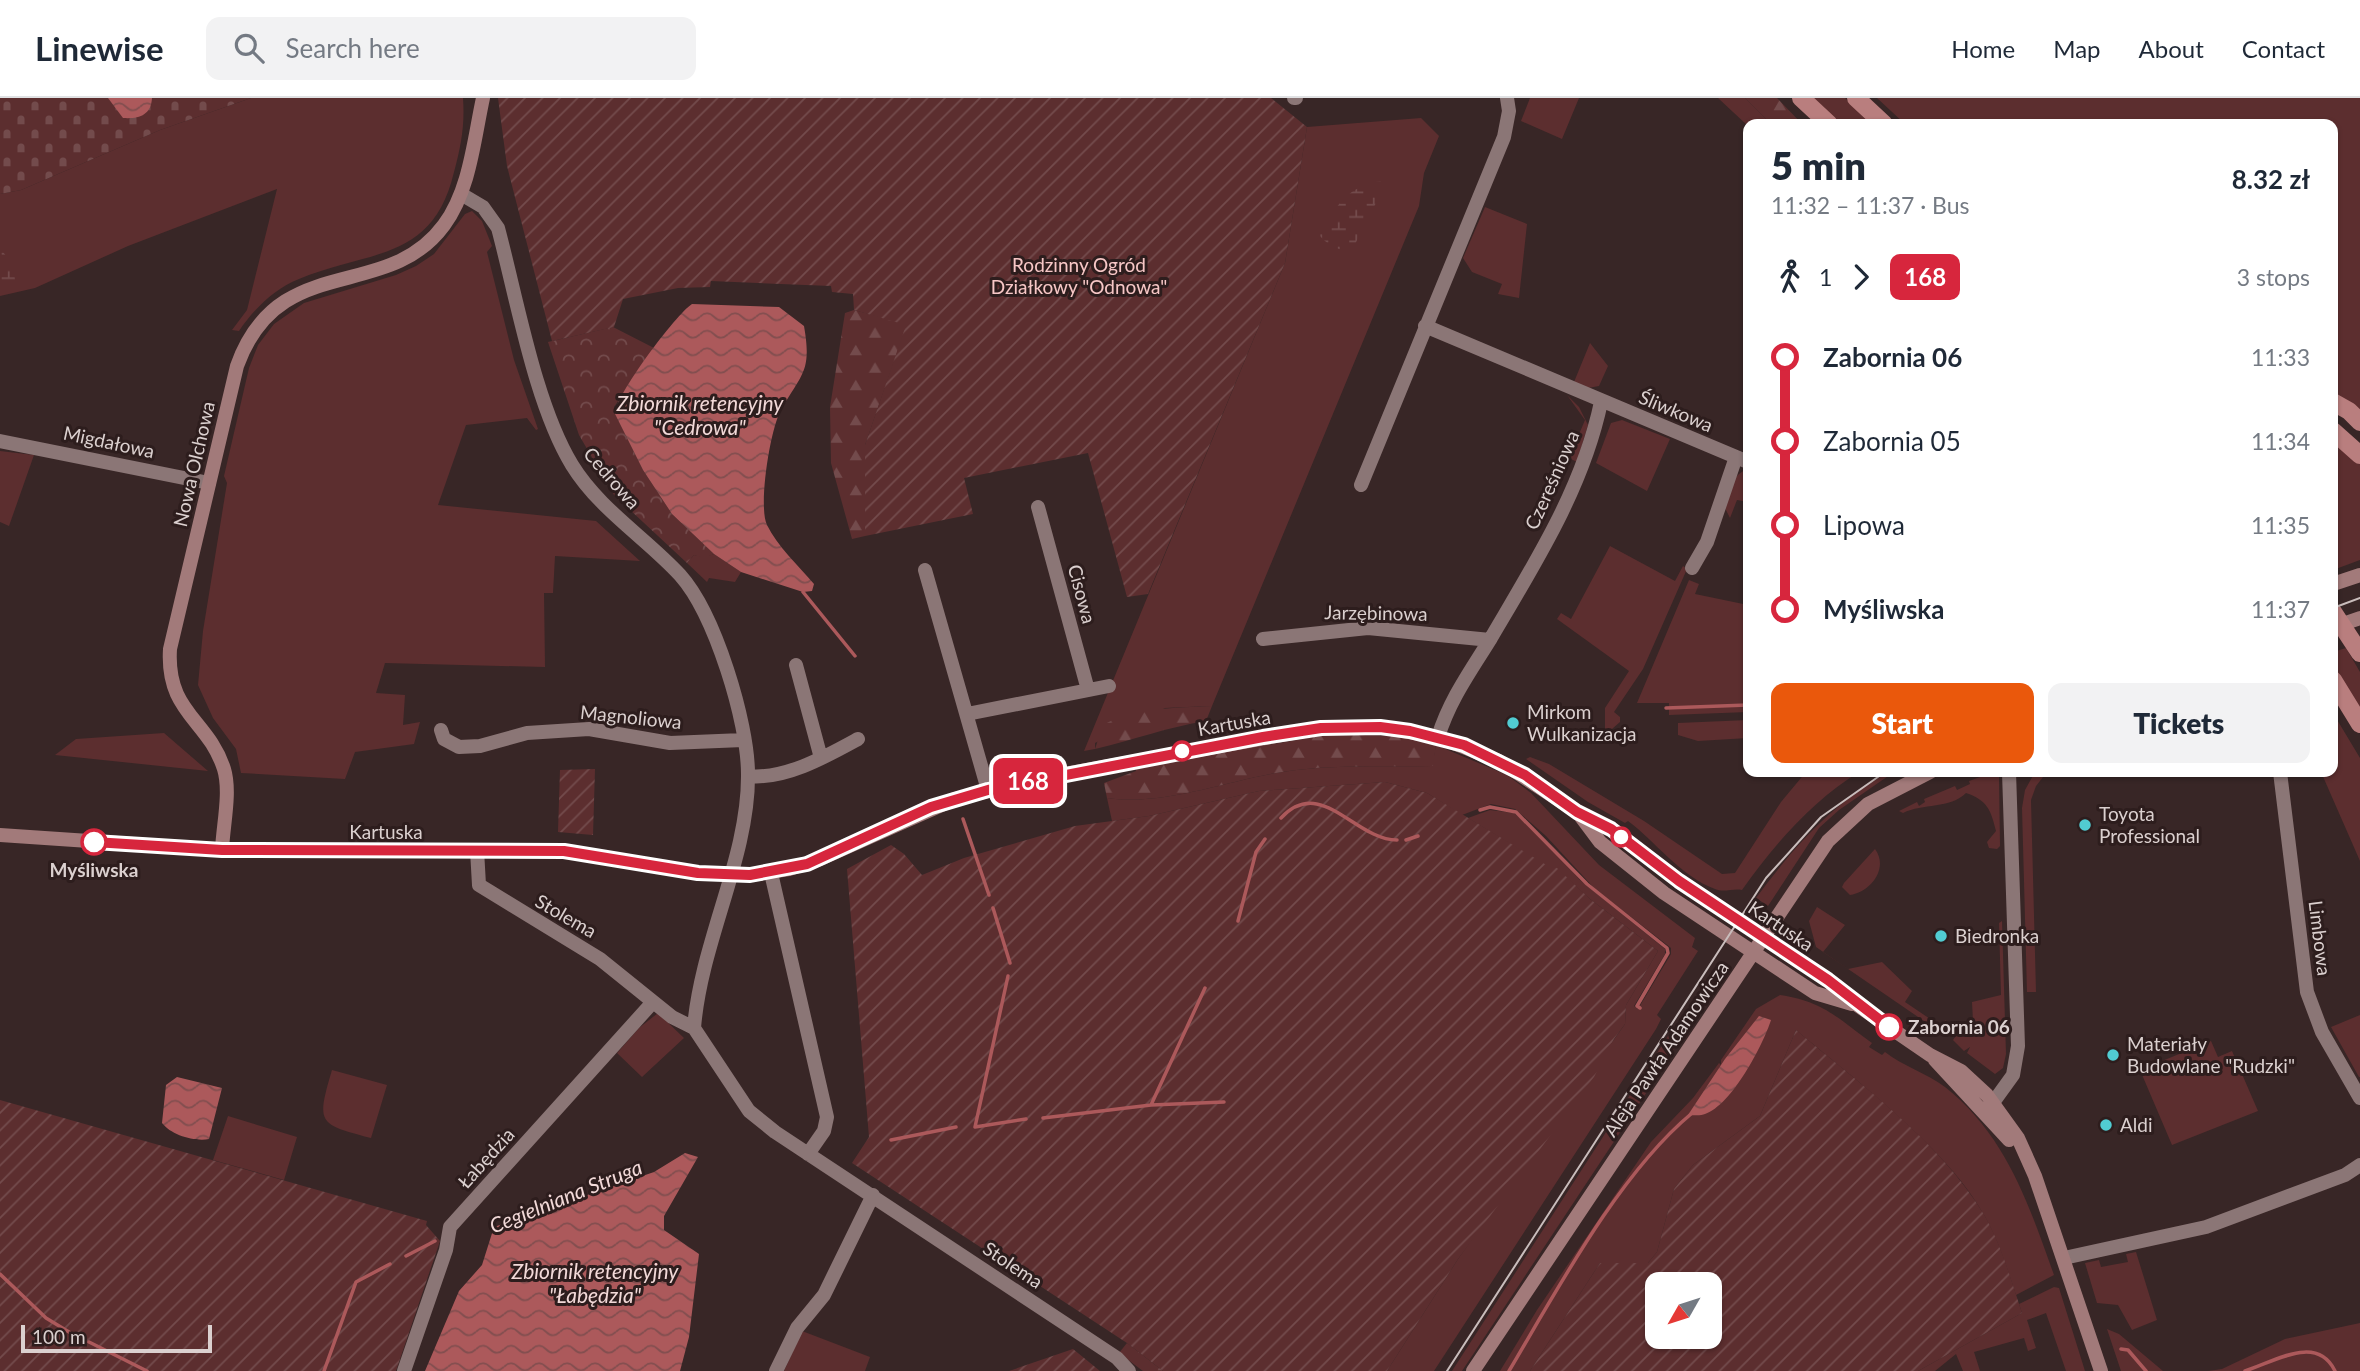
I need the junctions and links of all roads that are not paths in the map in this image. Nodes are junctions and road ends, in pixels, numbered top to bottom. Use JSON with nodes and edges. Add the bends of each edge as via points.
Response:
{"nodes":[{"id":1,"x":484,"y":98,"type":"edge"},
{"id":2,"x":1507,"y":98,"type":"edge"},
{"id":3,"x":1801,"y":98,"type":"edge"},
{"id":4,"x":1856,"y":98,"type":"edge"},
{"id":5,"x":1824,"y":119,"type":"edge"},
{"id":6,"x":1879,"y":119,"type":"edge"},
{"id":7,"x":461,"y":194,"type":"junction"},
{"id":8,"x":1426,"y":326,"type":"junction"},
{"id":9,"x":1601,"y":402,"type":"junction"},
{"id":10,"x":2338,"y":406,"type":"edge"},
{"id":11,"x":2360,"y":422,"type":"edge"},
{"id":12,"x":2338,"y":435,"type":"edge"},
{"id":13,"x":0,"y":441,"type":"edge"},
{"id":14,"x":2360,"y":455,"type":"edge"},
{"id":15,"x":1742,"y":460,"type":"edge"},
{"id":16,"x":209,"y":483,"type":"junction"},
{"id":17,"x":1360,"y":485,"type":"dead end"},
{"id":18,"x":1038,"y":508,"type":"dead end"},
{"id":19,"x":1692,"y":568,"type":"dead end"},
{"id":20,"x":925,"y":570,"type":"dead end"},
{"id":21,"x":2360,"y":575,"type":"edge"},
{"id":22,"x":2338,"y":582,"type":"edge"},
{"id":23,"x":2360,"y":618,"type":"edge"},
{"id":24,"x":2338,"y":620,"type":"edge"},
{"id":25,"x":2338,"y":625,"type":"edge"},
{"id":26,"x":1263,"y":639,"type":"dead end"},
{"id":27,"x":1490,"y":640,"type":"junction"},
{"id":28,"x":2357,"y":649,"type":"edge"},
{"id":29,"x":796,"y":665,"type":"dead end"},
{"id":30,"x":1109,"y":686,"type":"dead end"},
{"id":31,"x":2338,"y":688,"type":"edge"},
{"id":32,"x":1088,"y":690,"type":"junction"},
{"id":33,"x":967,"y":714,"type":"junction"},
{"id":34,"x":2360,"y":724,"type":"edge"},
{"id":35,"x":441,"y":730,"type":"dead end"},
{"id":36,"x":1438,"y":737,"type":"junction"},
{"id":37,"x":858,"y":739,"type":"dead end"},
{"id":38,"x":743,"y":740,"type":"junction"},
{"id":39,"x":821,"y":758,"type":"junction"},
{"id":40,"x":748,"y":776,"type":"junction"},
{"id":41,"x":1916,"y":777,"type":"edge"},
{"id":42,"x":2009,"y":777,"type":"edge"},
{"id":43,"x":2281,"y":777,"type":"edge"},
{"id":44,"x":988,"y":790,"type":"junction"},
{"id":45,"x":1577,"y":812,"type":"junction"},
{"id":46,"x":0,"y":835,"type":"edge"},
{"id":47,"x":222,"y":850,"type":"junction"},
{"id":48,"x":477,"y":850,"type":"junction"},
{"id":49,"x":771,"y":873,"type":"junction"},
{"id":50,"x":729,"y":876,"type":"junction"},
{"id":51,"x":1764,"y":937,"type":"junction"},
{"id":52,"x":1753,"y":953,"type":"junction"},
{"id":53,"x":653,"y":1002,"type":"junction"},
{"id":54,"x":1857,"y":1005,"type":"junction"},
{"id":55,"x":694,"y":1027,"type":"junction"},
{"id":56,"x":2360,"y":1098,"type":"edge"},
{"id":57,"x":1990,"y":1108,"type":"junction"},
{"id":58,"x":808,"y":1154,"type":"junction"},
{"id":59,"x":2360,"y":1165,"type":"edge"},
{"id":60,"x":873,"y":1195,"type":"junction"},
{"id":61,"x":2064,"y":1258,"type":"junction"},
{"id":62,"x":404,"y":1371,"type":"edge"},
{"id":63,"x":776,"y":1371,"type":"edge"},
{"id":64,"x":1129,"y":1371,"type":"edge"},
{"id":65,"x":1473,"y":1371,"type":"edge"},
{"id":66,"x":2101,"y":1371,"type":"edge"}],
"edges":[{"from":1,"to":7,"type":"street"},
{"from":2,"to":8,"type":"street","via":[[1504,137]]},
{"from":3,"to":5,"type":"main road"},
{"from":4,"to":6,"type":"main road"},
{"from":7,"to":16,"type":"street","name":"Nowa Olchowa","via":[[443,227],[406,258],[298,292],[261,321],[237,366]]},
{"from":7,"to":38,"type":"street","name":"Cedrowa","via":[[483,207],[498,228],[561,445],[593,492],[694,594],[721,650]]},
{"from":8,"to":9,"type":"street"},
{"from":8,"to":17,"type":"street"},
{"from":9,"to":15,"type":"street","name":"Śliwkowa"},
{"from":9,"to":27,"type":"street","name":"Czereśniowa","via":[[1593,439],[1569,499]]},
{"from":10,"to":11,"type":"main road"},
{"from":12,"to":14,"type":"main road"},
{"from":13,"to":16,"type":"street","name":"Migdałowa"},
{"from":15,"to":19,"type":"street","name":"Śliwkowa"},
{"from":16,"to":47,"type":"street","name":"Nowa Olchowa","via":[[169,669],[177,698],[225,772]]},
{"from":18,"to":32,"type":"street","name":"Cisowa"},
{"from":20,"to":33,"type":"street"},
{"from":21,"to":22,"type":"street"},
{"from":23,"to":25,"type":"street"},
{"from":24,"to":28,"type":"main road"},
{"from":26,"to":27,"type":"street","name":"Jarzębinowa","via":[[1368,628]]},
{"from":27,"to":36,"type":"street","name":"Czereśniowa","via":[[1446,710]]},
{"from":29,"to":39,"type":"street"},
{"from":30,"to":32,"type":"street"},
{"from":31,"to":34,"type":"main road"},
{"from":32,"to":33,"type":"street"},
{"from":33,"to":44,"type":"street"},
{"from":35,"to":38,"type":"street","name":"Magnoliowa","via":[[444,738],[459,747],[527,733],[589,729],[670,743]]},
{"from":36,"to":44,"type":"street","name":"Kartuska","via":[[1380,727],[1321,728]]},
{"from":36,"to":45,"type":"street","name":"Kartuska","via":[[1499,761]]},
{"from":37,"to":39,"type":"street"},
{"from":38,"to":40,"type":"street","name":"Cedrowa"},
{"from":39,"to":40,"type":"street","via":[[759,777]]},
{"from":40,"to":50,"type":"street","name":"Cedrowa"},
{"from":41,"to":51,"type":"street","name":"Aleja Pawła Adamowicza","via":[[1848,819],[1828,841]]},
{"from":42,"to":57,"type":"street","via":[[2018,1046],[2013,1075]]},
{"from":43,"to":56,"type":"street","name":"Limbowa","via":[[2307,992],[2322,1032]]},
{"from":44,"to":49,"type":"street","name":"Kartuska","via":[[923,811],[820,859]]},
{"from":45,"to":51,"type":"street","name":"Kartuska","via":[[1611,829]]},
{"from":45,"to":52,"type":"street","name":"Kartuska","via":[[1600,842],[1664,893]]},
{"from":46,"to":47,"type":"street","name":"Kartuska"},
{"from":47,"to":48,"type":"street","name":"Kartuska"},
{"from":48,"to":50,"type":"street","name":"Kartuska","via":[[564,851]]},
{"from":48,"to":53,"type":"street","name":"Stolema","via":[[479,885],[600,959]]},
{"from":49,"to":50,"type":"street","name":"Kartuska"},
{"from":49,"to":58,"type":"street","via":[[827,1117],[824,1131]]},
{"from":50,"to":55,"type":"street","via":[[702,968]]},
{"from":51,"to":52,"type":"street","name":"Aleja Pawła Adamowicza"},
{"from":51,"to":54,"type":"street","name":"Kartuska"},
{"from":52,"to":54,"type":"street","name":"Kartuska","via":[[1815,993]]},
{"from":52,"to":65,"type":"street","name":"Aleja Pawła Adamowicza"},
{"from":53,"to":55,"type":"street","name":"Stolema","via":[[682,1025]]},
{"from":53,"to":62,"type":"street","name":"Łabędzia","via":[[450,1227]]},
{"from":54,"to":57,"type":"street","name":"Kartuska","via":[[1930,1055],[1961,1070]]},
{"from":55,"to":58,"type":"street","name":"Stolema","via":[[749,1111]]},
{"from":57,"to":61,"type":"street","name":"Kartuska","via":[[2018,1138]]},
{"from":58,"to":60,"type":"street","name":"Stolema"},
{"from":59,"to":61,"type":"street","via":[[2345,1175],[2206,1227]]},
{"from":60,"to":63,"type":"street","via":[[824,1295],[797,1328]]},
{"from":60,"to":64,"type":"street","name":"Stolema","via":[[1117,1358]]},
{"from":61,"to":66,"type":"street","name":"Kartuska"}]}
